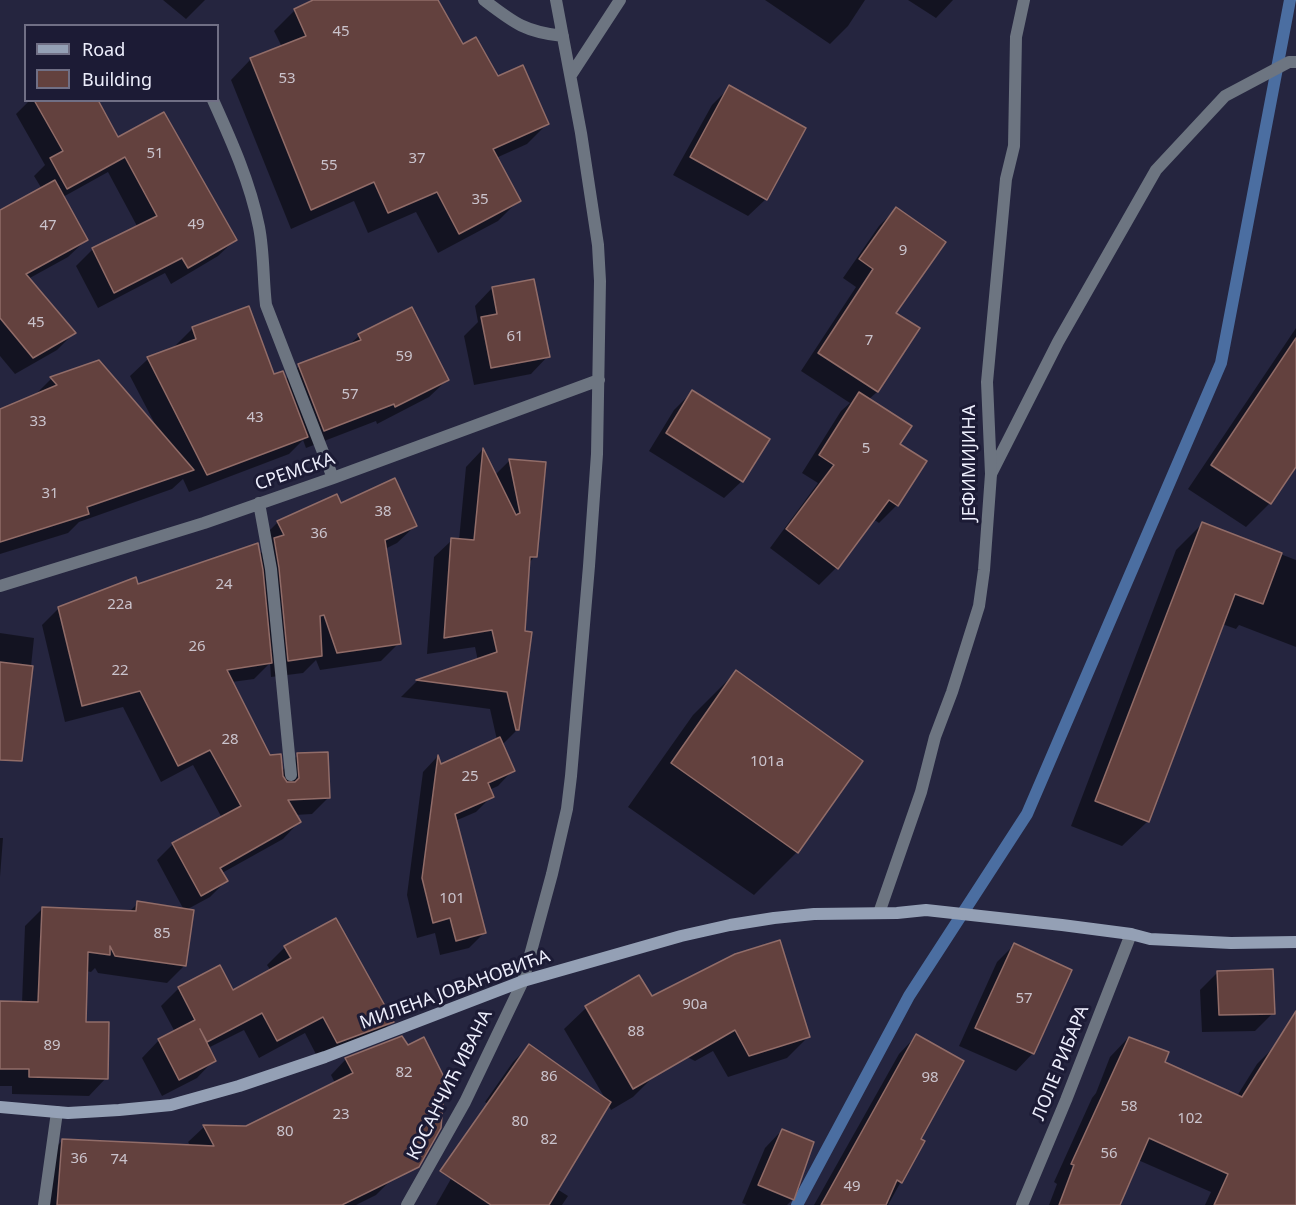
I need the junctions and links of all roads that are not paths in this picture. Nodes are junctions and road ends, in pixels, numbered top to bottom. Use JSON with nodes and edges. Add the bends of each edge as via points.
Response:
{"nodes":[{"id":1,"x":484,"y":0,"type":"edge"},
{"id":2,"x":556,"y":0,"type":"edge"},
{"id":3,"x":620,"y":0,"type":"edge"},
{"id":4,"x":1024,"y":0,"type":"edge"},
{"id":5,"x":563,"y":36,"type":"junction"},
{"id":6,"x":1293,"y":62,"type":"edge"},
{"id":7,"x":571,"y":75,"type":"junction"},
{"id":8,"x":214,"y":102,"type":"edge"},
{"id":9,"x":599,"y":380,"type":"junction"},
{"id":10,"x":991,"y":474,"type":"junction"},
{"id":11,"x":333,"y":478,"type":"junction"},
{"id":12,"x":259,"y":503,"type":"junction"},
{"id":13,"x":0,"y":586,"type":"edge"},
{"id":14,"x":291,"y":775,"type":"dead end"},
{"id":15,"x":879,"y":913,"type":"junction"},
{"id":16,"x":1131,"y":934,"type":"junction"},
{"id":17,"x":1296,"y":942,"type":"edge"},
{"id":18,"x":523,"y":981,"type":"junction"},
{"id":19,"x":0,"y":1107,"type":"edge"},
{"id":20,"x":57,"y":1112,"type":"junction"},
{"id":21,"x":44,"y":1205,"type":"edge"},
{"id":22,"x":408,"y":1205,"type":"edge"},
{"id":23,"x":1022,"y":1205,"type":"edge"}],
"edges":[{"from":1,"to":5,"type":"street","via":[[529,30]]},
{"from":2,"to":5,"type":"street","name":"КОСАНЧИЋ ИВАНА"},
{"from":3,"to":7,"type":"street"},
{"from":4,"to":10,"type":"street","name":"ЈЕФИМИЈИНА","via":[[1016,37],[1014,146],[1006,179],[987,382]]},
{"from":5,"to":7,"type":"street","name":"КОСАНЧИЋ ИВАНА"},
{"from":6,"to":10,"type":"street","via":[[1225,96],[1156,170],[1058,342]]},
{"from":7,"to":9,"type":"street","name":"КОСАНЧИЋ ИВАНА","via":[[598,245]]},
{"from":8,"to":11,"type":"street","via":[[253,200],[263,256],[266,305]]},
{"from":9,"to":11,"type":"street","name":"СРЕМСКА"},
{"from":9,"to":18,"type":"street","name":"КОСАНЧИЋ ИВАНА","via":[[590,566],[567,809]]},
{"from":10,"to":15,"type":"street","name":"ЈЕФИМИЈИНА","via":[[979,606]]},
{"from":11,"to":12,"type":"street","name":"СРЕМСКА"},
{"from":12,"to":13,"type":"street","name":"СРЕМСКА"},
{"from":12,"to":14,"type":"street","via":[[271,569]]},
{"from":15,"to":16,"type":"main road","name":"МИЛЕНА ЈОВАНОВИЋА","via":[[926,910]]},
{"from":15,"to":18,"type":"main road","name":"МИЛЕНА ЈОВАНОВИЋА","via":[[814,914],[729,925]]},
{"from":16,"to":17,"type":"main road","name":"МИЛЕНА ЈОВАНОВИЋА","via":[[1188,942]]},
{"from":16,"to":23,"type":"street","name":"ЛОЛЕ РИБАРА"},
{"from":18,"to":20,"type":"main road","name":"МИЛЕНА ЈОВАНОВИЋА","via":[[239,1086],[171,1105]]},
{"from":18,"to":22,"type":"street","name":"КОСАНЧИЋ ИВАНА","via":[[465,1102]]},
{"from":19,"to":20,"type":"main road","name":"МИЛЕНА ЈОВАНОВИЋА"},
{"from":20,"to":21,"type":"street"}]}
